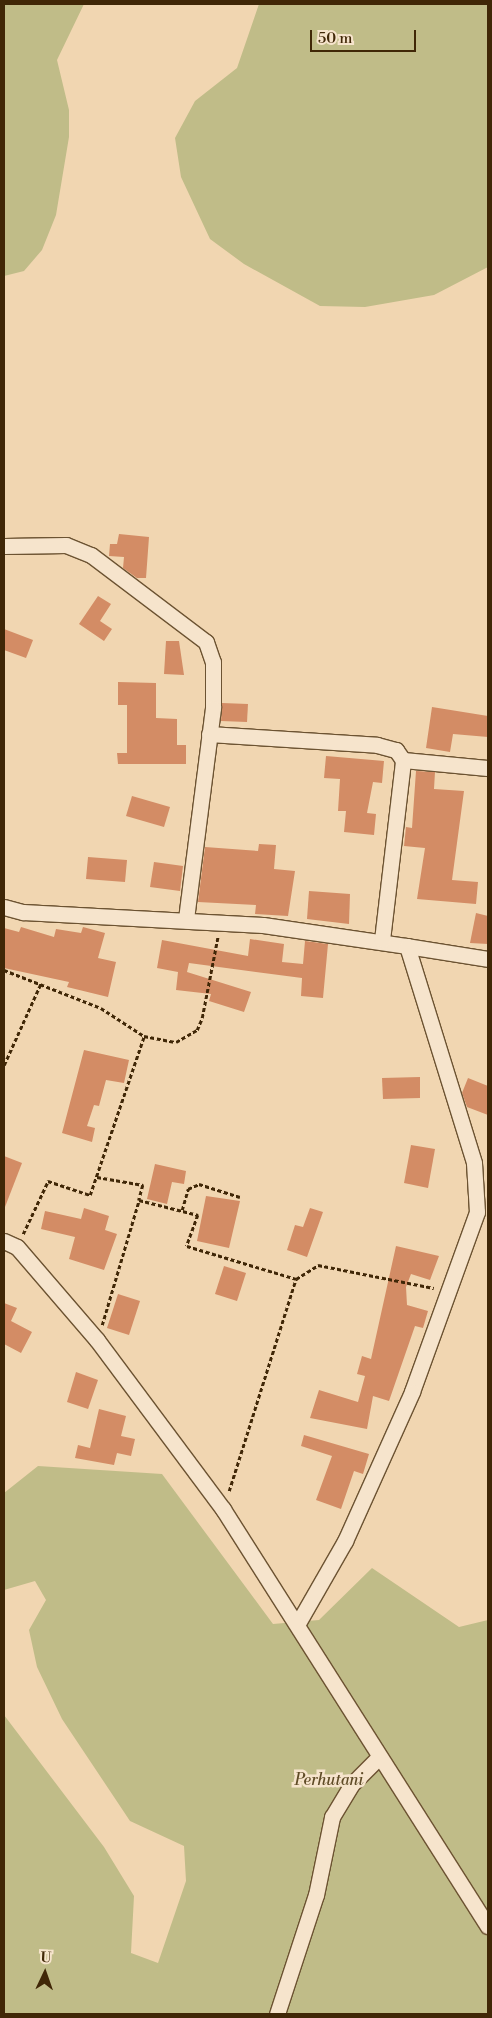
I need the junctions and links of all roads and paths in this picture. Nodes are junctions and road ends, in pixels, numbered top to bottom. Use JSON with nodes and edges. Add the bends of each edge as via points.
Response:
{"nodes":[{"id":1,"x":4,"y":546,"type":"edge"},
{"id":2,"x":209,"y":734,"type":"junction"},
{"id":3,"x":403,"y":760,"type":"junction"},
{"id":4,"x":488,"y":768,"type":"edge"},
{"id":5,"x":4,"y":906,"type":"edge"},
{"id":6,"x":186,"y":920,"type":"junction"},
{"id":7,"x":220,"y":922,"type":"junction"},
{"id":8,"x":382,"y":940,"type":"junction"},
{"id":9,"x":407,"y":946,"type":"junction"},
{"id":10,"x":488,"y":959,"type":"edge"},
{"id":11,"x":4,"y":970,"type":"edge"},
{"id":12,"x":41,"y":984,"type":"junction"},
{"id":13,"x":144,"y":1036,"type":"junction"},
{"id":14,"x":4,"y":1065,"type":"edge"},
{"id":15,"x":481,"y":1163,"type":"edge"},
{"id":16,"x":97,"y":1177,"type":"junction"},
{"id":17,"x":240,"y":1197,"type":"dead end"},
{"id":18,"x":139,"y":1200,"type":"junction"},
{"id":19,"x":182,"y":1210,"type":"junction"},
{"id":20,"x":10,"y":1244,"type":"edge"},
{"id":21,"x":296,"y":1279,"type":"junction"},
{"id":22,"x":449,"y":1291,"type":"junction"},
{"id":23,"x":97,"y":1340,"type":"junction"},
{"id":24,"x":223,"y":1509,"type":"junction"},
{"id":25,"x":298,"y":1622,"type":"junction"},
{"id":26,"x":378,"y":1758,"type":"junction"},
{"id":27,"x":488,"y":1926,"type":"edge"},
{"id":28,"x":277,"y":2014,"type":"edge"}],
"edges":[{"from":1,"to":2,"type":"street","via":[[66,545],[92,555],[196,632],[206,642],[213,662]]},
{"from":2,"to":3,"type":"street","via":[[376,745],[396,750]]},
{"from":2,"to":6,"type":"street"},
{"from":3,"to":4,"type":"street"},
{"from":3,"to":8,"type":"street"},
{"from":5,"to":6,"type":"street","via":[[23,912]]},
{"from":6,"to":7,"type":"street"},
{"from":7,"to":8,"type":"street"},
{"from":7,"to":13,"type":"path","via":[[197,1030],[176,1042]]},
{"from":8,"to":9,"type":"street"},
{"from":9,"to":10,"type":"street"},
{"from":9,"to":15,"type":"street"},
{"from":11,"to":12,"type":"path"},
{"from":12,"to":13,"type":"path","via":[[101,1008]]},
{"from":12,"to":14,"type":"path"},
{"from":13,"to":16,"type":"path"},
{"from":15,"to":22,"type":"street","via":[[477,1212]]},
{"from":16,"to":18,"type":"path","via":[[143,1185]]},
{"from":16,"to":20,"type":"path","via":[[90,1195],[48,1181]]},
{"from":17,"to":19,"type":"path","via":[[199,1184],[188,1189]]},
{"from":18,"to":19,"type":"path"},
{"from":18,"to":23,"type":"path"},
{"from":19,"to":21,"type":"path","via":[[198,1215],[187,1246]]},
{"from":20,"to":23,"type":"street"},
{"from":21,"to":22,"type":"path","via":[[318,1265]]},
{"from":21,"to":24,"type":"path"},
{"from":22,"to":25,"type":"street","via":[[408,1401],[345,1541]]},
{"from":23,"to":24,"type":"street"},
{"from":24,"to":25,"type":"street"},
{"from":25,"to":26,"type":"street"},
{"from":26,"to":27,"type":"street"},
{"from":26,"to":28,"type":"street","via":[[351,1785],[332,1817],[316,1894]]}]}
